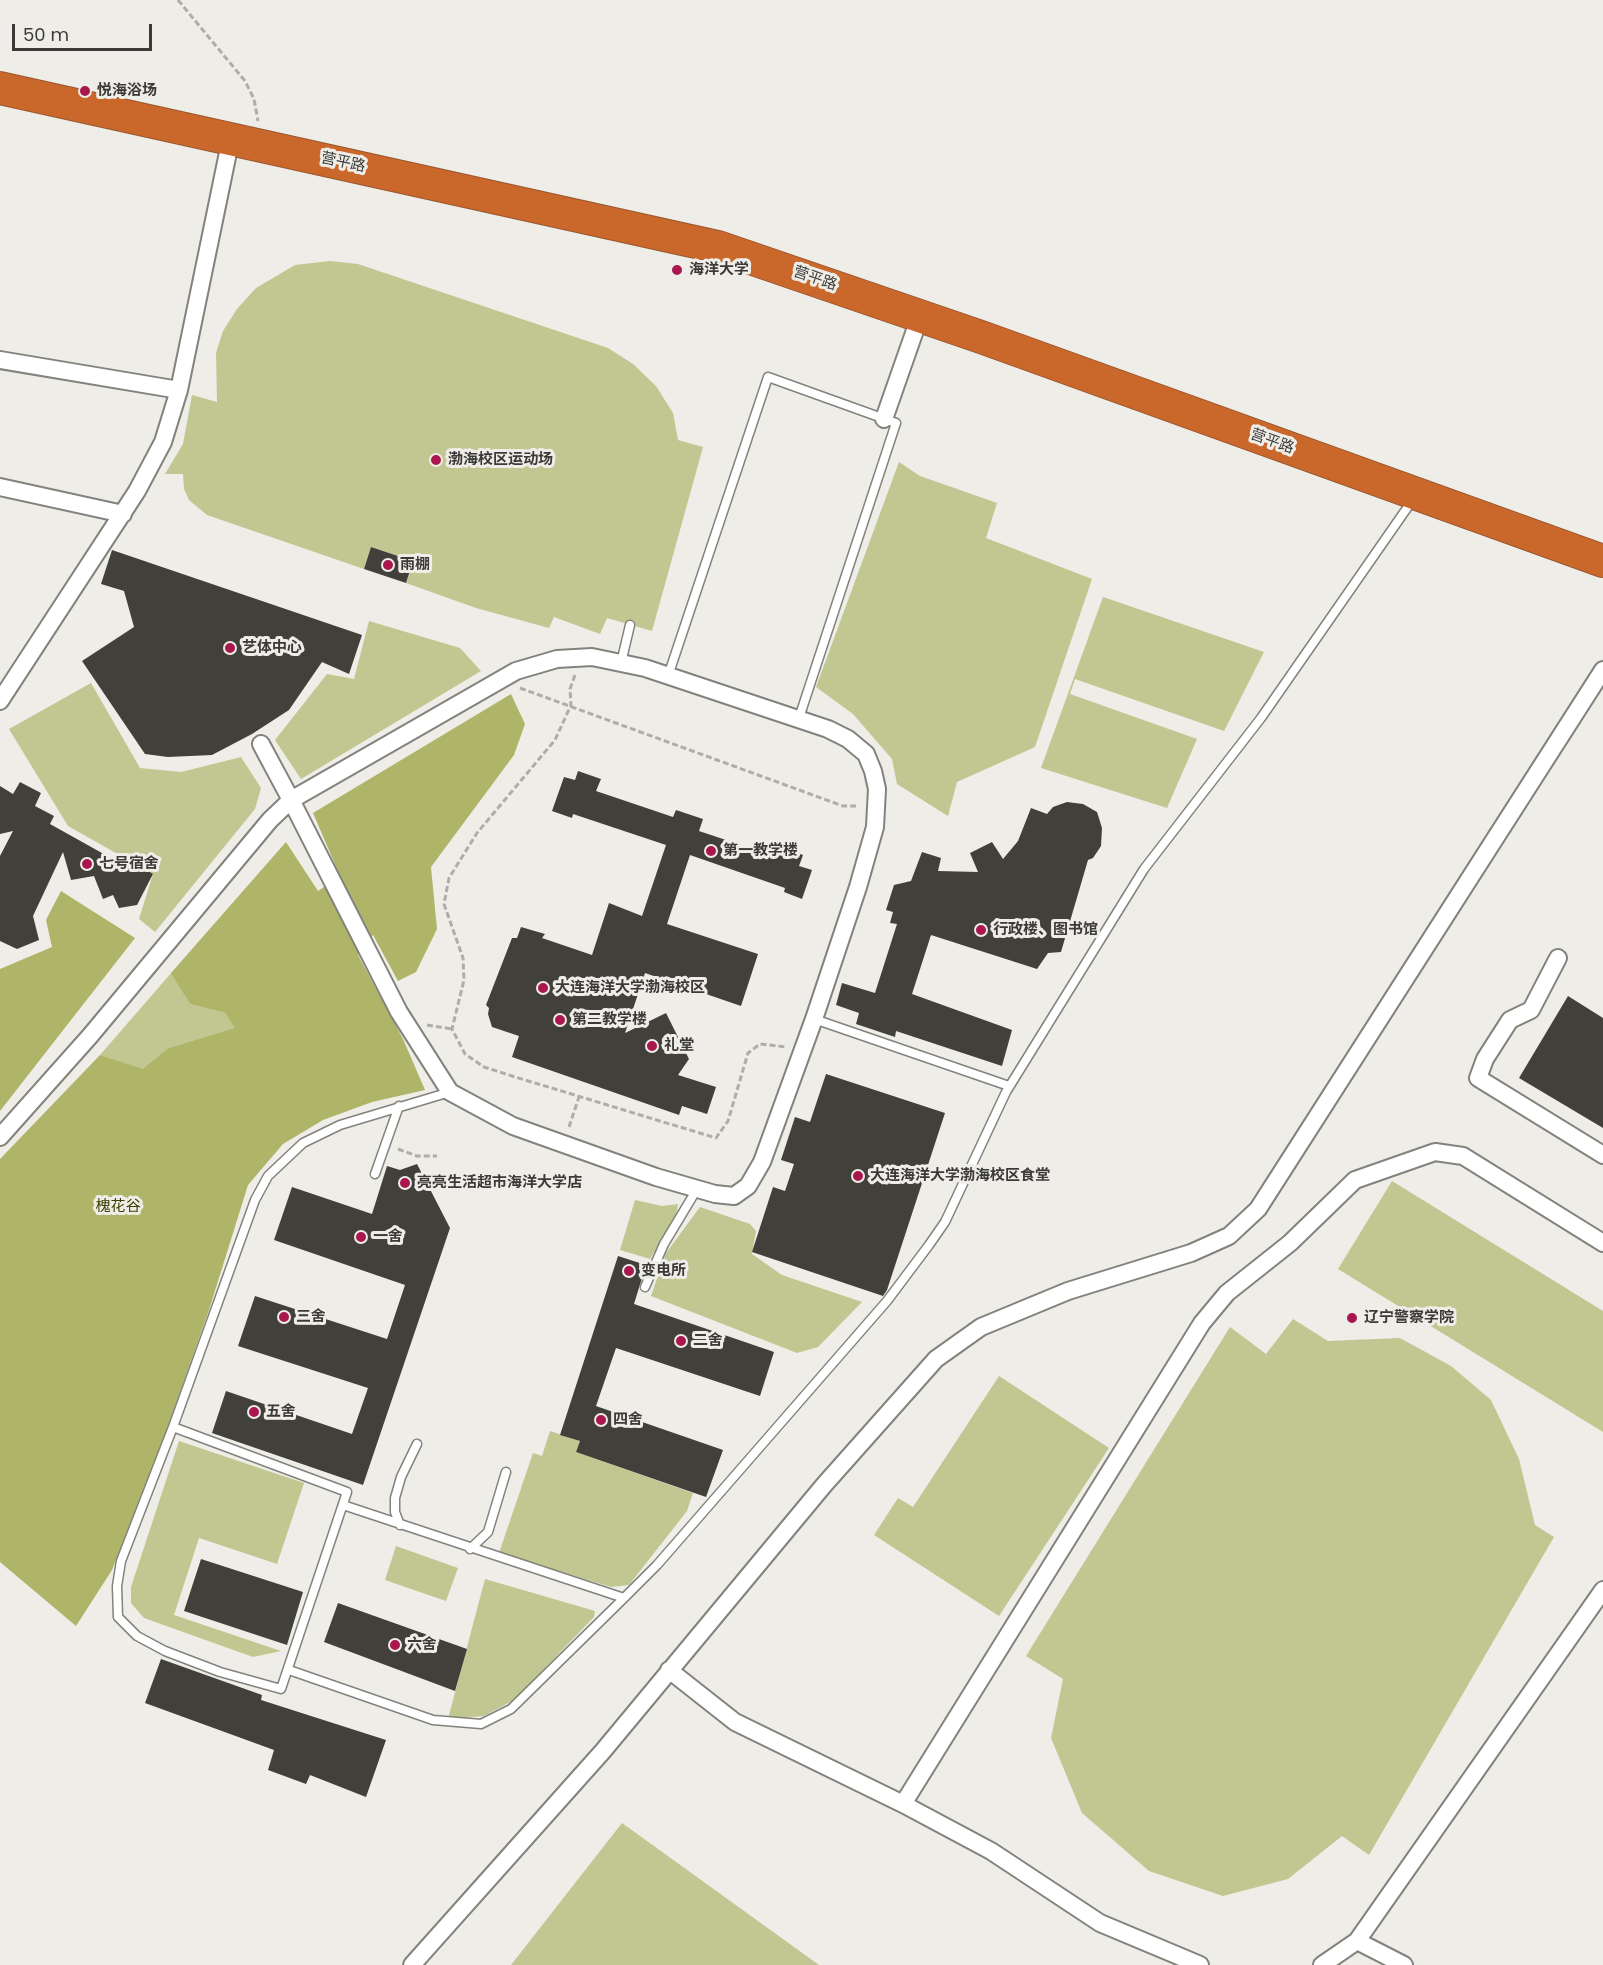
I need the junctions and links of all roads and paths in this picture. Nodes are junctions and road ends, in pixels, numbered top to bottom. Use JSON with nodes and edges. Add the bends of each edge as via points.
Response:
{"nodes":[{"id":1,"x":178,"y":0,"type":"edge"},
{"id":2,"x":0,"y":88,"type":"edge"},
{"id":3,"x":242,"y":141,"type":"junction"},
{"id":4,"x":920,"y":316,"type":"junction"},
{"id":5,"x":0,"y":360,"type":"edge"},
{"id":6,"x":179,"y":390,"type":"junction"},
{"id":7,"x":884,"y":419,"type":"junction"},
{"id":8,"x":0,"y":487,"type":"edge"},
{"id":9,"x":1416,"y":494,"type":"junction"},
{"id":10,"x":123,"y":513,"type":"junction"},
{"id":11,"x":1603,"y":561,"type":"edge"},
{"id":12,"x":630,"y":625,"type":"dead end"},
{"id":13,"x":592,"y":657,"type":"junction"},
{"id":14,"x":621,"y":663,"type":"junction"},
{"id":15,"x":1603,"y":670,"type":"edge"},
{"id":16,"x":668,"y":676,"type":"junction"},
{"id":17,"x":498,"y":681,"type":"junction"},
{"id":18,"x":0,"y":701,"type":"edge"},
{"id":19,"x":570,"y":705,"type":"junction"},
{"id":20,"x":799,"y":718,"type":"junction"},
{"id":21,"x":261,"y":744,"type":"dead end"},
{"id":22,"x":291,"y":800,"type":"junction"},
{"id":23,"x":876,"y":804,"type":"junction"},
{"id":24,"x":1558,"y":958,"type":"dead end"},
{"id":25,"x":814,"y":1019,"type":"junction"},
{"id":26,"x":802,"y":1052,"type":"junction"},
{"id":27,"x":1009,"y":1086,"type":"junction"},
{"id":28,"x":450,"y":1092,"type":"junction"},
{"id":29,"x":579,"y":1097,"type":"junction"},
{"id":30,"x":399,"y":1106,"type":"junction"},
{"id":31,"x":0,"y":1137,"type":"edge"},
{"id":32,"x":563,"y":1144,"type":"junction"},
{"id":33,"x":385,"y":1145,"type":"junction"},
{"id":34,"x":1603,"y":1155,"type":"edge"},
{"id":35,"x":437,"y":1156,"type":"dead end"},
{"id":36,"x":375,"y":1174,"type":"dead end"},
{"id":37,"x":697,"y":1189,"type":"junction"},
{"id":38,"x":1603,"y":1243,"type":"edge"},
{"id":39,"x":645,"y":1287,"type":"dead end"},
{"id":40,"x":173,"y":1426,"type":"junction"},
{"id":41,"x":417,"y":1444,"type":"dead end"},
{"id":42,"x":506,"y":1472,"type":"dead end"},
{"id":43,"x":343,"y":1505,"type":"junction"},
{"id":44,"x":399,"y":1525,"type":"junction"},
{"id":45,"x":470,"y":1549,"type":"junction"},
{"id":46,"x":1603,"y":1590,"type":"edge"},
{"id":47,"x":624,"y":1598,"type":"junction"},
{"id":48,"x":289,"y":1670,"type":"junction"},
{"id":49,"x":669,"y":1671,"type":"junction"},
{"id":50,"x":903,"y":1804,"type":"junction"},
{"id":51,"x":1357,"y":1941,"type":"junction"},
{"id":52,"x":412,"y":1965,"type":"edge"},
{"id":53,"x":1200,"y":1965,"type":"edge"},
{"id":54,"x":1322,"y":1965,"type":"edge"},
{"id":55,"x":1404,"y":1965,"type":"edge"}],
"edges":[{"from":1,"to":3,"type":"path","via":[[245,81],[259,118]]},
{"from":2,"to":3,"type":"highway","name":"营平路"},
{"from":3,"to":4,"type":"highway","name":"营平路","via":[[699,242]]},
{"from":3,"to":6,"type":"street"},
{"from":4,"to":7,"type":"street"},
{"from":4,"to":9,"type":"highway","name":"营平路"},
{"from":5,"to":6,"type":"street"},
{"from":6,"to":10,"type":"street","via":[[163,442]]},
{"from":7,"to":16,"type":"lane","via":[[768,377]]},
{"from":7,"to":20,"type":"lane","via":[[896,423]]},
{"from":8,"to":10,"type":"street"},
{"from":9,"to":11,"type":"highway","name":"营平路"},
{"from":9,"to":27,"type":"lane","via":[[1261,718],[1144,869]]},
{"from":10,"to":18,"type":"street"},
{"from":12,"to":14,"type":"lane"},
{"from":13,"to":14,"type":"street"},
{"from":13,"to":17,"type":"street","via":[[557,659],[516,671]]},
{"from":13,"to":19,"type":"path","via":[[576,671]]},
{"from":14,"to":16,"type":"street"},
{"from":15,"to":49,"type":"street","via":[[1258,1209],[1229,1236],[1191,1253],[1068,1291],[981,1327],[936,1359],[824,1485]]},
{"from":16,"to":20,"type":"street"},
{"from":17,"to":19,"type":"path"},
{"from":17,"to":22,"type":"street"},
{"from":19,"to":23,"type":"path","via":[[843,806]]},
{"from":19,"to":29,"type":"path","via":[[555,740],[477,833],[449,878],[444,904],[463,958],[464,980],[452,1029],[465,1054],[484,1067]]},
{"from":20,"to":23,"type":"street","via":[[849,739],[866,754],[877,789]]},
{"from":21,"to":22,"type":"street"},
{"from":22,"to":28,"type":"street","via":[[399,1012]]},
{"from":22,"to":31,"type":"street"},
{"from":23,"to":25,"type":"street","via":[[875,827],[861,877]]},
{"from":24,"to":34,"type":"street","via":[[1530,1010],[1510,1020],[1485,1059],[1478,1078]]},
{"from":25,"to":26,"type":"street"},
{"from":25,"to":27,"type":"lane"},
{"from":26,"to":29,"type":"path","via":[[760,1044],[748,1053],[728,1121],[716,1138]]},
{"from":26,"to":37,"type":"street","via":[[762,1162],[748,1186],[734,1196]]},
{"from":27,"to":47,"type":"lane","via":[[945,1222],[894,1292]]},
{"from":28,"to":30,"type":"lane"},
{"from":28,"to":32,"type":"street","via":[[513,1126]]},
{"from":29,"to":32,"type":"path"},
{"from":30,"to":33,"type":"lane"},
{"from":30,"to":40,"type":"lane","via":[[340,1125],[303,1143],[268,1176],[255,1200]]},
{"from":32,"to":37,"type":"street"},
{"from":33,"to":35,"type":"path","via":[[417,1156]]},
{"from":33,"to":36,"type":"lane"},
{"from":37,"to":39,"type":"lane","via":[[664,1244]]},
{"from":38,"to":50,"type":"street","via":[[1463,1156],[1435,1152],[1355,1180],[1290,1243],[1227,1293],[1202,1323]]},
{"from":40,"to":43,"type":"lane","via":[[347,1492]]},
{"from":40,"to":48,"type":"lane","via":[[122,1561],[117,1586],[118,1617],[137,1636],[220,1672],[281,1689]]},
{"from":41,"to":44,"type":"lane","via":[[395,1498],[394,1512]]},
{"from":42,"to":45,"type":"lane","via":[[488,1532]]},
{"from":43,"to":44,"type":"lane"},
{"from":43,"to":48,"type":"lane"},
{"from":44,"to":45,"type":"lane"},
{"from":45,"to":47,"type":"lane"},
{"from":46,"to":51,"type":"street"},
{"from":47,"to":48,"type":"lane","via":[[511,1709],[481,1724],[433,1720]]},
{"from":49,"to":50,"type":"street","via":[[735,1722]]},
{"from":49,"to":52,"type":"street"},
{"from":50,"to":53,"type":"street","via":[[991,1851],[1100,1923]]},
{"from":51,"to":54,"type":"street"},
{"from":51,"to":55,"type":"street"}]}
